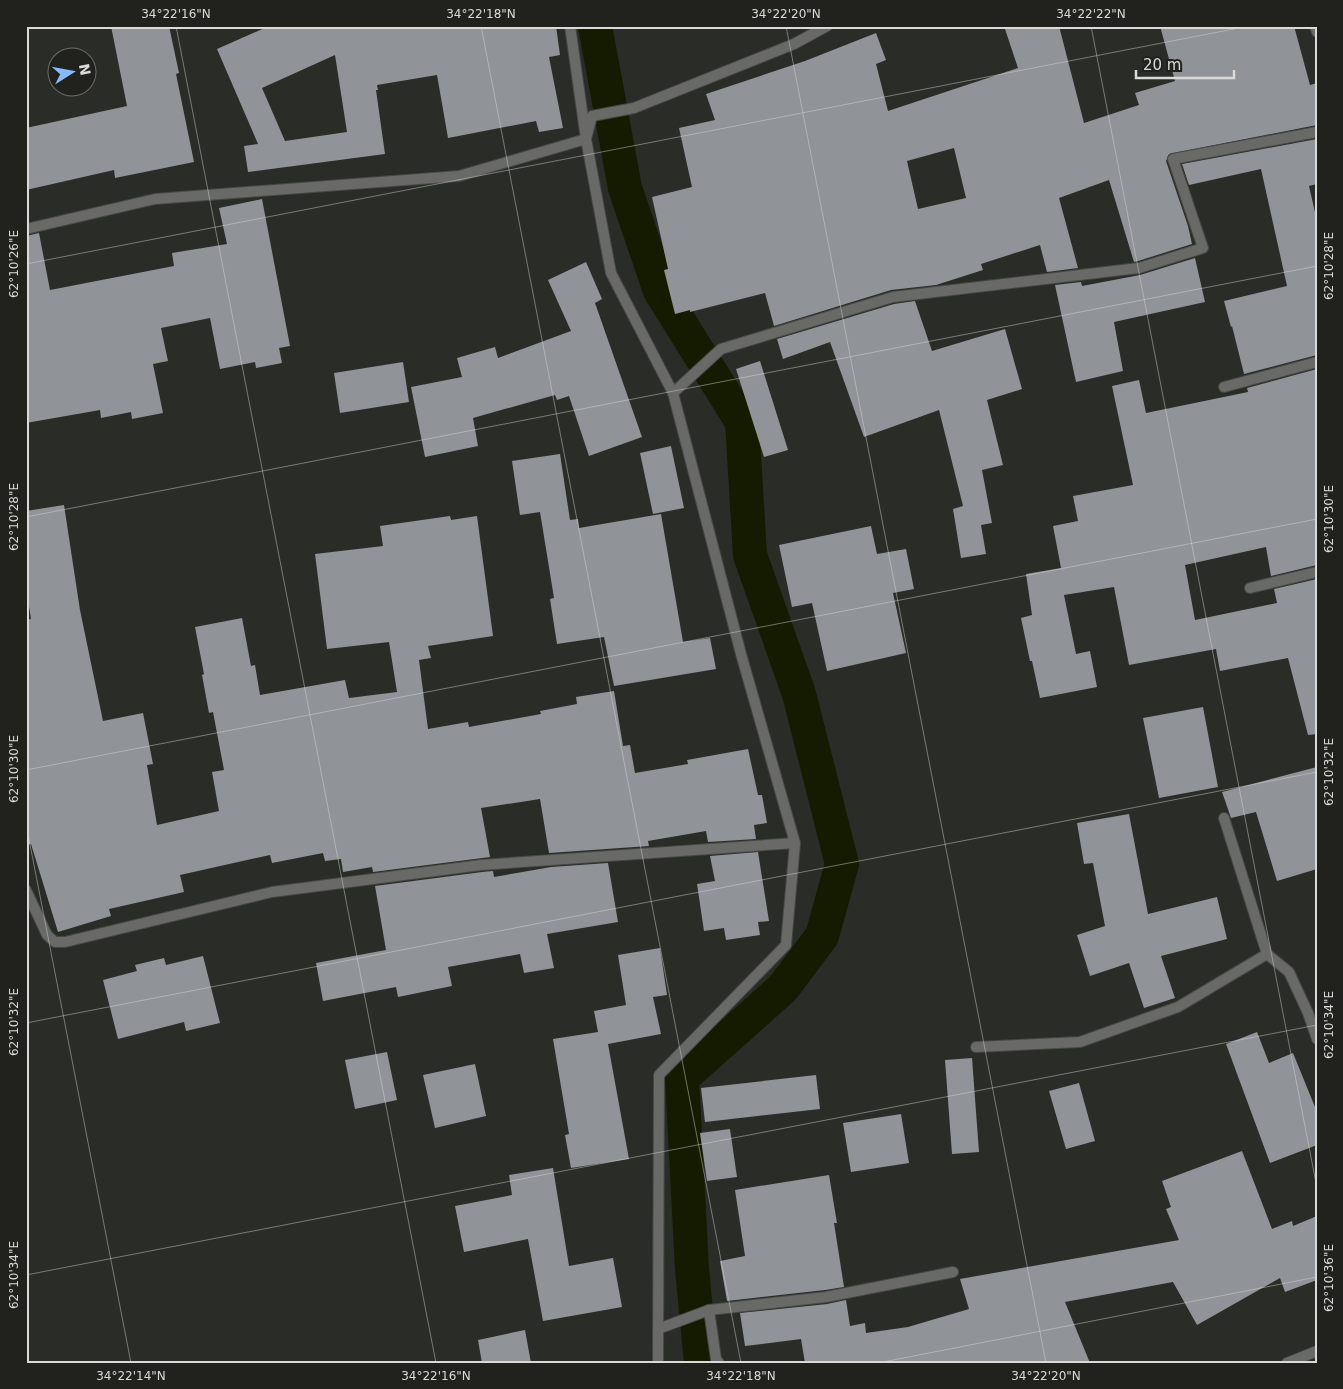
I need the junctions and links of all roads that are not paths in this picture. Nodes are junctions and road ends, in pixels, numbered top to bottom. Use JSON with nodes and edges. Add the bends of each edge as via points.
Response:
{"nodes":[{"id":1,"x":570,"y":26,"type":"edge"},
{"id":2,"x":827,"y":26,"type":"edge"},
{"id":3,"x":1315,"y":26,"type":"edge"},
{"id":4,"x":1317,"y":32,"type":"edge"},
{"id":5,"x":1317,"y":132,"type":"edge"},
{"id":6,"x":586,"y":139,"type":"junction"},
{"id":7,"x":26,"y":228,"type":"edge"},
{"id":8,"x":1317,"y":362,"type":"edge"},
{"id":9,"x":1224,"y":387,"type":"dead end"},
{"id":10,"x":673,"y":393,"type":"junction"},
{"id":11,"x":1317,"y":572,"type":"edge"},
{"id":12,"x":1250,"y":588,"type":"dead end"},
{"id":13,"x":1224,"y":818,"type":"dead end"},
{"id":14,"x":795,"y":843,"type":"junction"},
{"id":15,"x":26,"y":890,"type":"edge"},
{"id":16,"x":1267,"y":954,"type":"junction"},
{"id":17,"x":1312,"y":1012,"type":"edge"},
{"id":18,"x":1317,"y":1039,"type":"edge"},
{"id":19,"x":976,"y":1048,"type":"dead end"},
{"id":20,"x":953,"y":1272,"type":"dead end"},
{"id":21,"x":710,"y":1310,"type":"junction"},
{"id":22,"x":658,"y":1329,"type":"junction"},
{"id":23,"x":1317,"y":1351,"type":"edge"},
{"id":24,"x":658,"y":1363,"type":"edge"},
{"id":25,"x":719,"y":1363,"type":"edge"},
{"id":26,"x":1287,"y":1363,"type":"edge"}],
"edges":[{"from":1,"to":6,"type":"street"},
{"from":2,"to":6,"type":"street","via":[[794,44],[634,108],[592,116]]},
{"from":3,"to":4,"type":"street"},
{"from":5,"to":10,"type":"street","via":[[1173,159],[1203,248],[1139,268],[893,297],[721,349]]},
{"from":6,"to":7,"type":"street","via":[[459,176],[155,199]]},
{"from":6,"to":10,"type":"street","via":[[611,273]]},
{"from":8,"to":9,"type":"street"},
{"from":10,"to":14,"type":"street","via":[[741,654]]},
{"from":11,"to":12,"type":"street"},
{"from":13,"to":16,"type":"street"},
{"from":14,"to":15,"type":"street","via":[[481,865],[272,892],[65,942],[55,942],[47,935]]},
{"from":14,"to":22,"type":"street","via":[[786,945],[659,1075]]},
{"from":16,"to":17,"type":"street","via":[[1289,972]]},
{"from":16,"to":19,"type":"street","via":[[1178,1007],[1080,1042]]},
{"from":17,"to":18,"type":"street"},
{"from":20,"to":21,"type":"street","via":[[826,1298]]},
{"from":21,"to":22,"type":"street"},
{"from":21,"to":25,"type":"street"},
{"from":22,"to":24,"type":"street"},
{"from":23,"to":26,"type":"street"}]}
